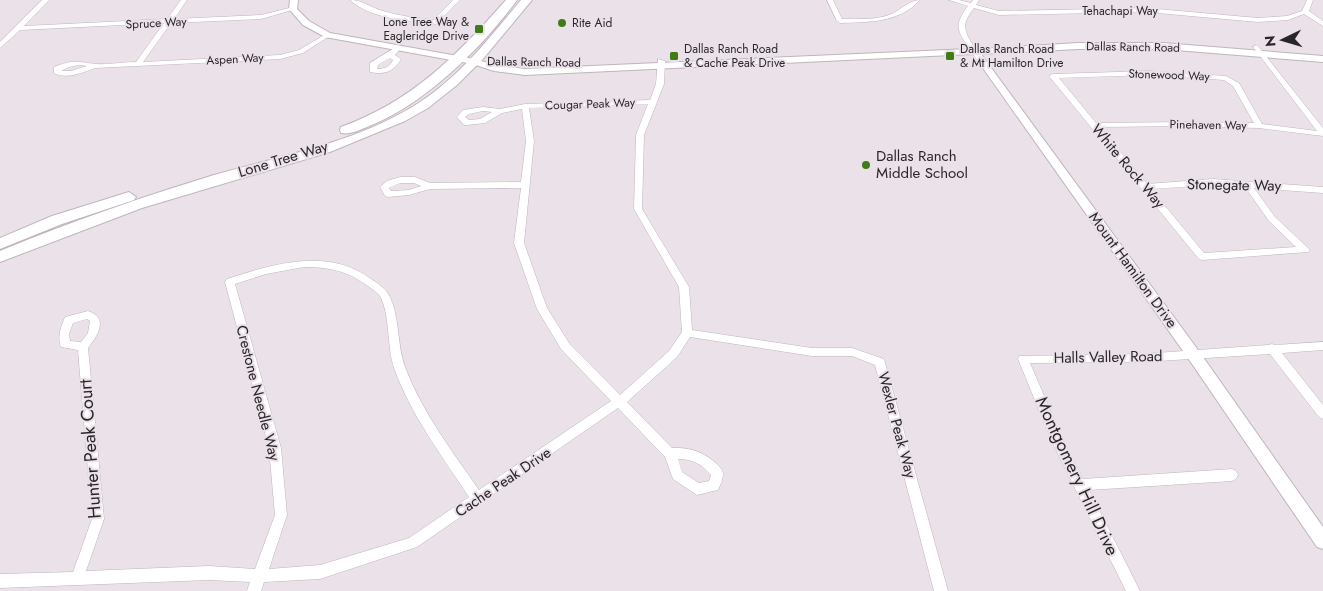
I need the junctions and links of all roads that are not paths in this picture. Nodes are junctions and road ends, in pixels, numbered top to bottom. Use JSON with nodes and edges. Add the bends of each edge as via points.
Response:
{"nodes":[{"id":1,"x":46,"y":0,"type":"edge"},
{"id":2,"x":184,"y":0,"type":"edge"},
{"id":3,"x":353,"y":0,"type":"edge"},
{"id":4,"x":457,"y":0,"type":"edge"},
{"id":5,"x":512,"y":0,"type":"edge"},
{"id":6,"x":527,"y":0,"type":"edge"},
{"id":7,"x":830,"y":0,"type":"edge"},
{"id":8,"x":917,"y":0,"type":"edge"},
{"id":9,"x":952,"y":0,"type":"edge"},
{"id":10,"x":1310,"y":0,"type":"edge"},
{"id":11,"x":975,"y":3,"type":"edge"},
{"id":12,"x":293,"y":5,"type":"edge"},
{"id":13,"x":1308,"y":14,"type":"junction"},
{"id":14,"x":1323,"y":17,"type":"edge"},
{"id":15,"x":168,"y":23,"type":"junction"},
{"id":16,"x":1323,"y":24,"type":"edge"},
{"id":17,"x":17,"y":28,"type":"junction"},
{"id":18,"x":328,"y":35,"type":"junction"},
{"id":19,"x":0,"y":46,"type":"edge"},
{"id":20,"x":899,"y":48,"type":"junction"},
{"id":21,"x":972,"y":48,"type":"junction"},
{"id":22,"x":1258,"y":50,"type":"junction"},
{"id":23,"x":1323,"y":52,"type":"edge"},
{"id":24,"x":459,"y":59,"type":"junction"},
{"id":25,"x":1323,"y":59,"type":"edge"},
{"id":26,"x":836,"y":60,"type":"junction"},
{"id":27,"x":474,"y":62,"type":"junction"},
{"id":28,"x":661,"y":64,"type":"junction"},
{"id":29,"x":137,"y":65,"type":"junction"},
{"id":30,"x":95,"y":66,"type":"dead end"},
{"id":31,"x":1053,"y":76,"type":"joint"},
{"id":32,"x":654,"y":102,"type":"junction"},
{"id":33,"x":525,"y":106,"type":"junction"},
{"id":34,"x":500,"y":111,"type":"dead end"},
{"id":35,"x":1093,"y":125,"type":"junction"},
{"id":36,"x":1259,"y":126,"type":"junction"},
{"id":37,"x":1323,"y":133,"type":"edge"},
{"id":38,"x":1247,"y":184,"type":"junction"},
{"id":39,"x":524,"y":185,"type":"junction"},
{"id":40,"x":429,"y":186,"type":"dead end"},
{"id":41,"x":1146,"y":187,"type":"junction"},
{"id":42,"x":1323,"y":190,"type":"edge"},
{"id":43,"x":0,"y":244,"type":"edge"},
{"id":44,"x":0,"y":257,"type":"edge"},
{"id":45,"x":687,"y":333,"type":"junction"},
{"id":46,"x":1323,"y":346,"type":"edge"},
{"id":47,"x":83,"y":347,"type":"dead end"},
{"id":48,"x":1272,"y":348,"type":"junction"},
{"id":49,"x":1193,"y":354,"type":"junction"},
{"id":50,"x":1023,"y":359,"type":"joint"},
{"id":51,"x":619,"y":402,"type":"junction"},
{"id":52,"x":1323,"y":414,"type":"edge"},
{"id":53,"x":670,"y":454,"type":"dead end"},
{"id":54,"x":1232,"y":475,"type":"dead end"},
{"id":55,"x":1079,"y":485,"type":"junction"},
{"id":56,"x":478,"y":499,"type":"junction"},
{"id":57,"x":1323,"y":541,"type":"edge"},
{"id":58,"x":259,"y":576,"type":"junction"},
{"id":59,"x":77,"y":578,"type":"junction"},
{"id":60,"x":0,"y":581,"type":"edge"},
{"id":61,"x":254,"y":591,"type":"edge"},
{"id":62,"x":941,"y":591,"type":"edge"},
{"id":63,"x":1133,"y":591,"type":"edge"}],
"edges":[{"from":1,"to":17,"type":"street"},
{"from":2,"to":15,"type":"street"},
{"from":3,"to":4,"type":"street","via":[[369,10],[436,22]]},
{"from":5,"to":24,"type":"main road","name":"Lone Tree Way"},
{"from":6,"to":27,"type":"main road","name":"Lone Tree Way"},
{"from":7,"to":8,"type":"street","via":[[840,20],[876,20],[896,16]]},
{"from":9,"to":11,"type":"street","name":"Tehachapi Way"},
{"from":10,"to":13,"type":"street"},
{"from":11,"to":13,"type":"street","name":"Tehachapi Way","via":[[999,13],[1146,10],[1258,20]]},
{"from":11,"to":21,"type":"street","name":"Mount Hamilton Drive","via":[[962,17],[960,28]]},
{"from":12,"to":15,"type":"street","name":"Spruce Way","via":[[261,17]]},
{"from":12,"to":18,"type":"street","name":"Dallas Ranch Road","via":[[306,23]]},
{"from":13,"to":14,"type":"street"},
{"from":13,"to":16,"type":"street"},
{"from":15,"to":17,"type":"street","name":"Spruce Way"},
{"from":15,"to":29,"type":"street"},
{"from":17,"to":19,"type":"street"},
{"from":18,"to":24,"type":"street","name":"Dallas Ranch Road","via":[[395,52]]},
{"from":18,"to":29,"type":"street","name":"Aspen Way","via":[[301,52],[280,57]]},
{"from":20,"to":21,"type":"street","name":"Dallas Ranch Road"},
{"from":20,"to":26,"type":"street","via":[[883,53],[842,55]]},
{"from":20,"to":28,"type":"street","name":"Dallas Ranch Road"},
{"from":21,"to":22,"type":"street","name":"Dallas Ranch Road","via":[[1163,46]]},
{"from":21,"to":26,"type":"street","name":"Dallas Ranch Road"},
{"from":21,"to":49,"type":"street","name":"Mount Hamilton Drive"},
{"from":22,"to":23,"type":"street","name":"Dallas Ranch Road"},
{"from":22,"to":25,"type":"street","name":"Dallas Ranch Road"},
{"from":22,"to":37,"type":"street"},
{"from":24,"to":27,"type":"street","name":"Dallas Ranch Road"},
{"from":24,"to":43,"type":"main road","name":"Lone Tree Way","via":[[407,101],[362,125],[57,220]]},
{"from":26,"to":28,"type":"street","name":"Dallas Ranch Road"},
{"from":27,"to":28,"type":"street","name":"Dallas Ranch Road","via":[[524,72]]},
{"from":27,"to":44,"type":"main road","name":"Lone Tree Way","via":[[424,105],[373,133],[66,229]]},
{"from":28,"to":32,"type":"street","via":[[660,84]]},
{"from":29,"to":30,"type":"street","name":"Aspen Way"},
{"from":31,"to":35,"type":"street","name":"White Rock Way"},
{"from":31,"to":36,"type":"street","name":"Stonewood Way","via":[[1149,73],[1226,78],[1236,85]]},
{"from":32,"to":33,"type":"street","name":"Cougar Peak Way"},
{"from":32,"to":45,"type":"street","via":[[640,136],[638,209],[684,287]]},
{"from":33,"to":34,"type":"street","name":"Cougar Peak Way"},
{"from":33,"to":39,"type":"street","via":[[530,141]]},
{"from":35,"to":36,"type":"street","name":"Pinehaven Way"},
{"from":35,"to":41,"type":"street","name":"White Rock Way"},
{"from":36,"to":37,"type":"street","name":"Pinehaven Way"},
{"from":38,"to":41,"type":"street","name":"Stonegate Way","via":[[1213,182]]},
{"from":38,"to":41,"type":"street","name":"White Rock Way","via":[[1272,219],[1305,250],[1202,257]]},
{"from":38,"to":42,"type":"street","name":"Stonegate Way"},
{"from":39,"to":40,"type":"street"},
{"from":39,"to":51,"type":"street","via":[[519,243],[542,309],[565,346]]},
{"from":45,"to":51,"type":"street","name":"Cache Peak Drive","via":[[673,354]]},
{"from":45,"to":62,"type":"street","name":"Wexler Peak Way","via":[[812,352],[852,352],[880,362]]},
{"from":46,"to":48,"type":"street","name":"Halls Valley Road"},
{"from":47,"to":59,"type":"street","name":"Hunter Peak Court","via":[[98,519]]},
{"from":48,"to":49,"type":"street","name":"Halls Valley Road"},
{"from":48,"to":52,"type":"street"},
{"from":49,"to":50,"type":"street","name":"Halls Valley Road"},
{"from":49,"to":57,"type":"street","name":"Mount Hamilton Drive"},
{"from":50,"to":55,"type":"street","name":"Montgomery Hill Drive"},
{"from":51,"to":53,"type":"street"},
{"from":51,"to":56,"type":"street","name":"Cache Peak Drive"},
{"from":54,"to":55,"type":"street"},
{"from":55,"to":63,"type":"street","name":"Montgomery Hill Drive"},
{"from":56,"to":58,"type":"street","name":"Cache Peak Drive","via":[[412,543],[320,572]]},
{"from":56,"to":58,"type":"street","name":"Crestone Needle Way","via":[[421,414],[399,364],[384,296],[368,279],[341,265],[298,265],[263,271],[230,282],[275,448],[281,515]]},
{"from":58,"to":59,"type":"street","name":"Cache Peak Drive","via":[[210,573]]},
{"from":58,"to":61,"type":"street","name":"Crestone Needle Way"},
{"from":59,"to":60,"type":"street","name":"Cache Peak Drive"}]}
